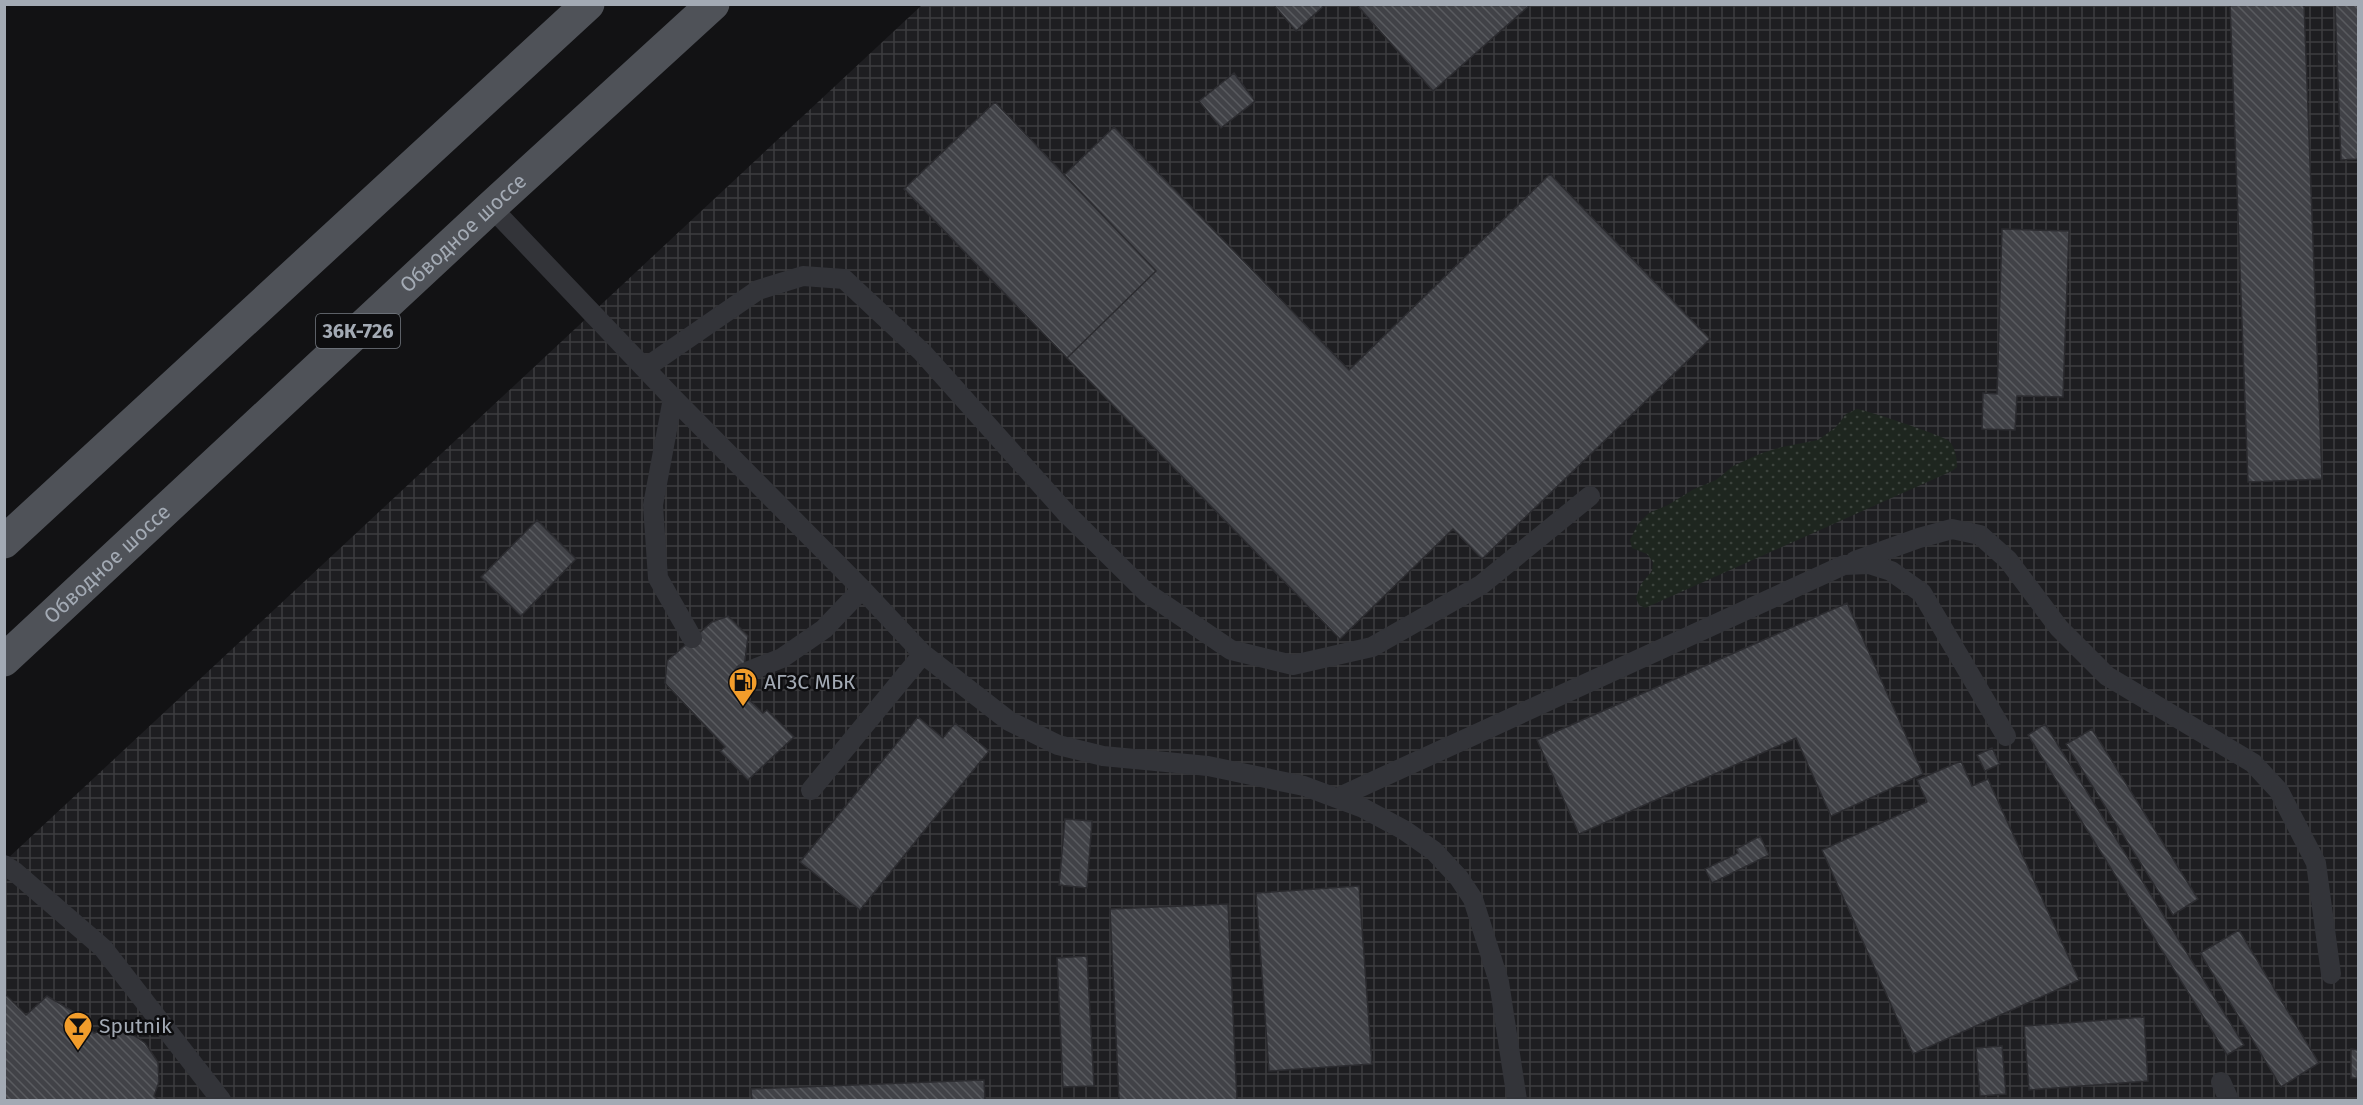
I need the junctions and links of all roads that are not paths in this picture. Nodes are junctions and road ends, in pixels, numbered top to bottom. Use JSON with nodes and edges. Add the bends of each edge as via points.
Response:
{"nodes":[{"id":1,"x":588,"y":4,"type":"edge"},
{"id":2,"x":713,"y":4,"type":"edge"},
{"id":3,"x":491,"y":207,"type":"junction"},
{"id":4,"x":645,"y":368,"type":"junction"},
{"id":5,"x":673,"y":398,"type":"junction"},
{"id":6,"x":1590,"y":496,"type":"dead end"},
{"id":7,"x":4,"y":542,"type":"edge"},
{"id":8,"x":1844,"y":565,"type":"junction"},
{"id":9,"x":862,"y":589,"type":"junction"},
{"id":10,"x":692,"y":638,"type":"dead end"},
{"id":11,"x":923,"y":654,"type":"junction"},
{"id":12,"x":4,"y":660,"type":"edge"},
{"id":13,"x":744,"y":673,"type":"dead end"},
{"id":14,"x":2006,"y":736,"type":"dead end"},
{"id":15,"x":811,"y":790,"type":"dead end"},
{"id":16,"x":1337,"y":798,"type":"junction"},
{"id":17,"x":4,"y":865,"type":"edge"},
{"id":18,"x":2331,"y":974,"type":"dead end"},
{"id":19,"x":2221,"y":1082,"type":"dead end"},
{"id":20,"x":221,"y":1101,"type":"edge"},
{"id":21,"x":1517,"y":1101,"type":"edge"},
{"id":22,"x":2229,"y":1101,"type":"edge"}],
"edges":[{"from":1,"to":7,"type":"main road"},
{"from":2,"to":3,"type":"main road","name":"Обводное шоссе","number":"36К-726"},
{"from":3,"to":4,"type":"lane"},
{"from":3,"to":12,"type":"main road","name":"Обводное шоссе","number":"36К-726"},
{"from":4,"to":5,"type":"lane"},
{"from":4,"to":6,"type":"lane","via":[[758,290],[803,276],[844,279],[921,352],[1067,514],[1147,593],[1231,650],[1293,665],[1372,647],[1471,591]]},
{"from":5,"to":9,"type":"lane"},
{"from":5,"to":10,"type":"lane","via":[[652,505],[657,578]]},
{"from":8,"to":14,"type":"lane","via":[[1869,564],[1891,571],[1922,593]]},
{"from":8,"to":16,"type":"lane"},
{"from":8,"to":18,"type":"lane","via":[[1952,529],[1980,535],[2008,560],[2059,628],[2107,676],[2253,763],[2279,790],[2316,863]]},
{"from":9,"to":11,"type":"lane"},
{"from":9,"to":13,"type":"lane","via":[[824,629],[782,658]]},
{"from":11,"to":15,"type":"lane"},
{"from":11,"to":16,"type":"lane","via":[[1009,721],[1058,745],[1103,756],[1208,766],[1304,786]]},
{"from":16,"to":21,"type":"lane","via":[[1404,830],[1434,851],[1473,899],[1498,982]]},
{"from":17,"to":20,"type":"lane","via":[[103,948]]},
{"from":19,"to":22,"type":"lane"}]}
